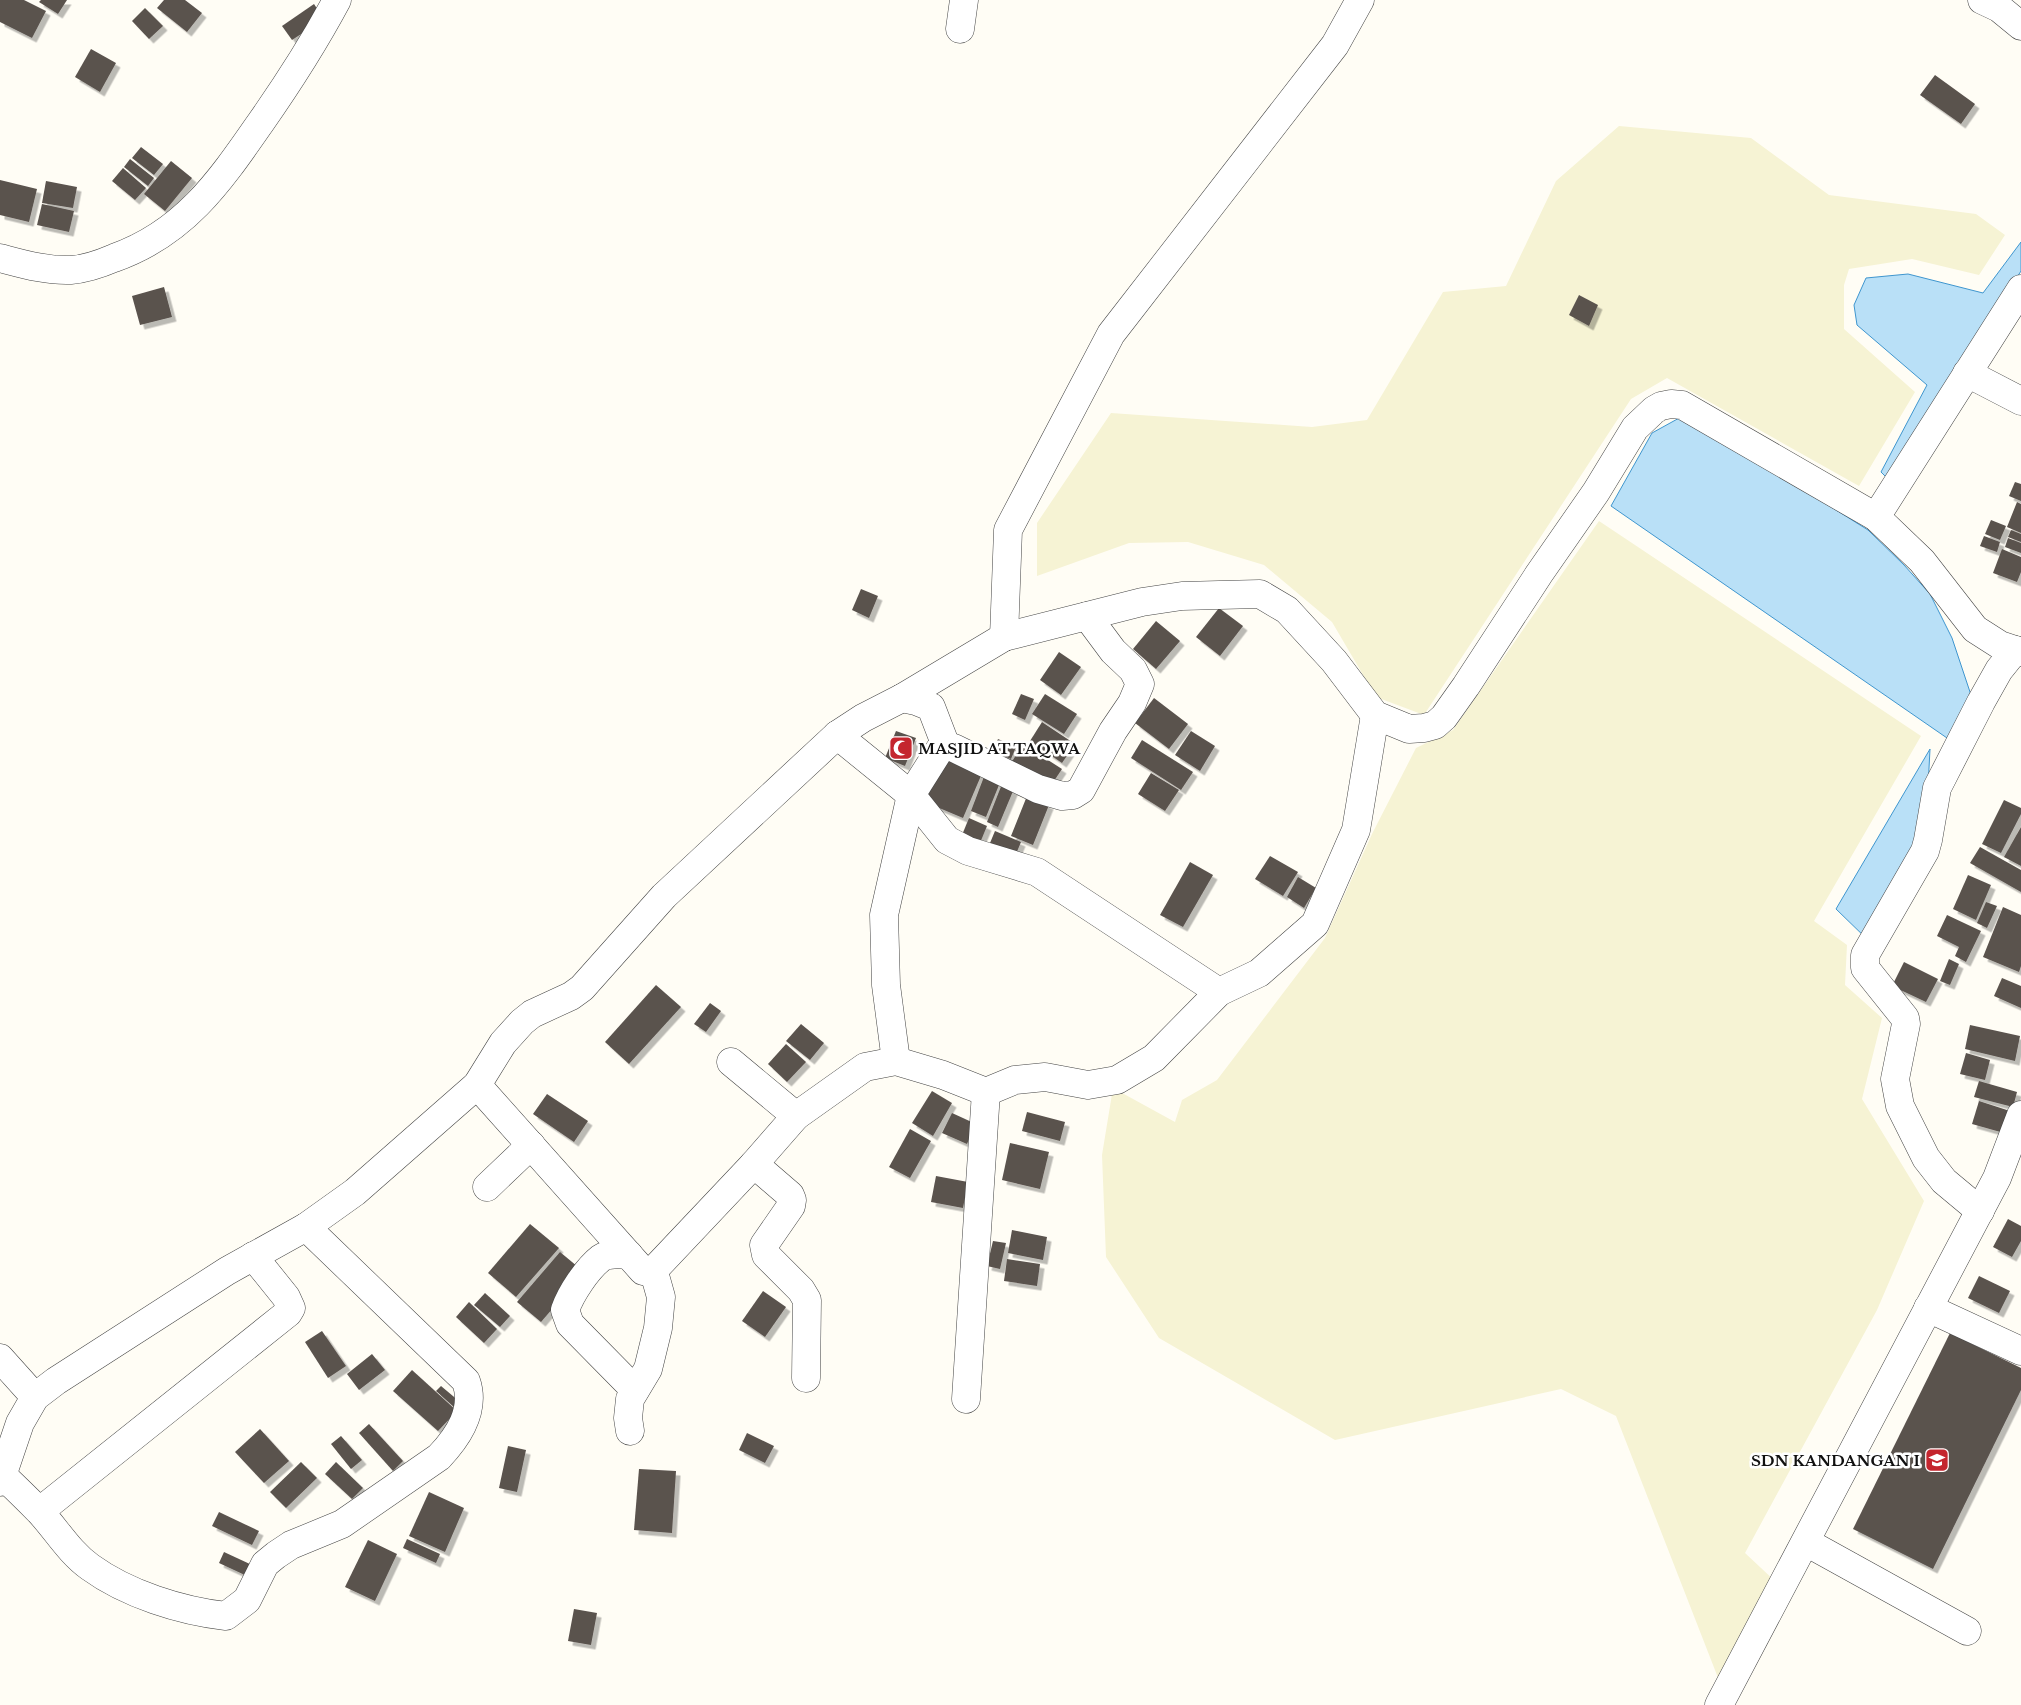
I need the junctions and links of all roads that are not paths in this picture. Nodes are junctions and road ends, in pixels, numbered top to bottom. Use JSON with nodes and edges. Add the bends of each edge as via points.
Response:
{"nodes":[{"id":1,"x":337,"y":0,"type":"edge"},
{"id":2,"x":964,"y":0,"type":"edge"},
{"id":3,"x":1360,"y":0,"type":"edge"},
{"id":4,"x":1982,"y":0,"type":"edge"},
{"id":5,"x":2021,"y":26,"type":"edge"},
{"id":6,"x":960,"y":30,"type":"dead end"},
{"id":7,"x":0,"y":258,"type":"edge"},
{"id":8,"x":2021,"y":289,"type":"edge"},
{"id":9,"x":1967,"y":373,"type":"junction"},
{"id":10,"x":2021,"y":401,"type":"edge"},
{"id":11,"x":1876,"y":516,"type":"junction"},
{"id":12,"x":1087,"y":616,"type":"junction"},
{"id":13,"x":1004,"y":638,"type":"junction"},
{"id":14,"x":2018,"y":651,"type":"edge"},
{"id":15,"x":902,"y":698,"type":"junction"},
{"id":16,"x":1375,"y":715,"type":"junction"},
{"id":17,"x":837,"y":735,"type":"junction"},
{"id":18,"x":946,"y":746,"type":"junction"},
{"id":19,"x":911,"y":795,"type":"junction"},
{"id":20,"x":1219,"y":992,"type":"junction"},
{"id":21,"x":896,"y":1061,"type":"junction"},
{"id":22,"x":731,"y":1062,"type":"dead end"},
{"id":23,"x":477,"y":1085,"type":"junction"},
{"id":24,"x":986,"y":1092,"type":"junction"},
{"id":25,"x":2021,"y":1115,"type":"edge"},
{"id":26,"x":796,"y":1116,"type":"junction"},
{"id":27,"x":531,"y":1145,"type":"junction"},
{"id":28,"x":754,"y":1164,"type":"junction"},
{"id":29,"x":486,"y":1187,"type":"dead end"},
{"id":30,"x":1980,"y":1211,"type":"junction"},
{"id":31,"x":306,"y":1227,"type":"junction"},
{"id":32,"x":629,"y":1255,"type":"junction"},
{"id":33,"x":253,"y":1256,"type":"junction"},
{"id":34,"x":654,"y":1272,"type":"junction"},
{"id":35,"x":1928,"y":1308,"type":"junction"},
{"id":36,"x":2021,"y":1351,"type":"edge"},
{"id":37,"x":0,"y":1358,"type":"edge"},
{"id":38,"x":806,"y":1378,"type":"dead end"},
{"id":39,"x":635,"y":1390,"type":"junction"},
{"id":40,"x":35,"y":1397,"type":"junction"},
{"id":41,"x":966,"y":1400,"type":"dead end"},
{"id":42,"x":630,"y":1431,"type":"dead end"},
{"id":43,"x":2,"y":1479,"type":"edge"},
{"id":44,"x":40,"y":1512,"type":"junction"},
{"id":45,"x":1806,"y":1542,"type":"junction"},
{"id":46,"x":1967,"y":1631,"type":"dead end"},
{"id":47,"x":1719,"y":1705,"type":"edge"}],
"edges":[{"from":1,"to":7,"type":"street","via":[[295,73],[232,163],[194,209],[165,233],[135,251],[94,266],[71,270],[39,268]]},
{"from":2,"to":6,"type":"street"},
{"from":3,"to":13,"type":"street","via":[[1335,45],[1111,334],[1008,530]]},
{"from":4,"to":5,"type":"street","via":[[1999,8]]},
{"from":8,"to":9,"type":"street"},
{"from":9,"to":10,"type":"street"},
{"from":9,"to":11,"type":"street"},
{"from":11,"to":14,"type":"street","via":[[1922,561],[1974,629],[2000,645]]},
{"from":11,"to":16,"type":"street","via":[[1682,405],[1661,406],[1635,428],[1596,492],[1444,718],[1424,728],[1409,729]]},
{"from":12,"to":13,"type":"street"},
{"from":12,"to":16,"type":"street","via":[[1182,596],[1260,594],[1287,610],[1306,628]]},
{"from":12,"to":18,"type":"street","via":[[1113,651],[1133,670],[1140,684],[1080,790],[1073,795],[1062,796],[1038,789]]},
{"from":13,"to":15,"type":"street"},
{"from":14,"to":30,"type":"street","via":[[1999,670],[1937,788],[1925,851],[1865,955],[1865,968],[1905,1018],[1895,1079],[1900,1106],[1926,1158],[1938,1174]]},
{"from":15,"to":17,"type":"street"},
{"from":15,"to":18,"type":"street","via":[[932,707]]},
{"from":16,"to":20,"type":"street","via":[[1356,830],[1315,924],[1259,973]]},
{"from":17,"to":19,"type":"street"},
{"from":17,"to":23,"type":"street","via":[[664,896],[587,984],[522,1022],[503,1043]]},
{"from":18,"to":19,"type":"street","via":[[940,749]]},
{"from":19,"to":20,"type":"street","via":[[947,840],[968,851],[1036,872]]},
{"from":19,"to":21,"type":"street","via":[[884,915],[886,985]]},
{"from":20,"to":24,"type":"street","via":[[1154,1058],[1117,1080],[1088,1085],[1045,1077],[1014,1080]]},
{"from":21,"to":24,"type":"street","via":[[943,1074]]},
{"from":21,"to":26,"type":"street","via":[[865,1067]]},
{"from":22,"to":26,"type":"street"},
{"from":23,"to":27,"type":"street"},
{"from":23,"to":31,"type":"street","via":[[355,1192]]},
{"from":24,"to":41,"type":"street"},
{"from":25,"to":30,"type":"street","via":[[1997,1178]]},
{"from":26,"to":28,"type":"street"},
{"from":27,"to":29,"type":"street"},
{"from":27,"to":32,"type":"street"},
{"from":28,"to":34,"type":"street"},
{"from":28,"to":38,"type":"street","via":[[792,1200],[764,1245],[764,1251],[807,1300]]},
{"from":30,"to":35,"type":"street"},
{"from":31,"to":33,"type":"street"},
{"from":31,"to":44,"type":"street","via":[[466,1380],[470,1394],[466,1418],[449,1447],[342,1524],[291,1545],[276,1555],[266,1564],[247,1600],[226,1616],[199,1613],[164,1603],[90,1567],[66,1545]]},
{"from":32,"to":34,"type":"street","via":[[643,1271]]},
{"from":32,"to":39,"type":"street","via":[[611,1254],[602,1258],[571,1294],[565,1310],[570,1324]]},
{"from":33,"to":40,"type":"street"},
{"from":33,"to":44,"type":"street","via":[[286,1297],[291,1308],[288,1313]]},
{"from":34,"to":39,"type":"street","via":[[661,1296],[658,1328],[648,1369]]},
{"from":35,"to":36,"type":"street"},
{"from":35,"to":45,"type":"street"},
{"from":37,"to":40,"type":"street"},
{"from":39,"to":42,"type":"street","via":[[628,1409]]},
{"from":40,"to":43,"type":"street","via":[[20,1423]]},
{"from":43,"to":44,"type":"street"},
{"from":45,"to":46,"type":"street"},
{"from":45,"to":47,"type":"street"}]}
